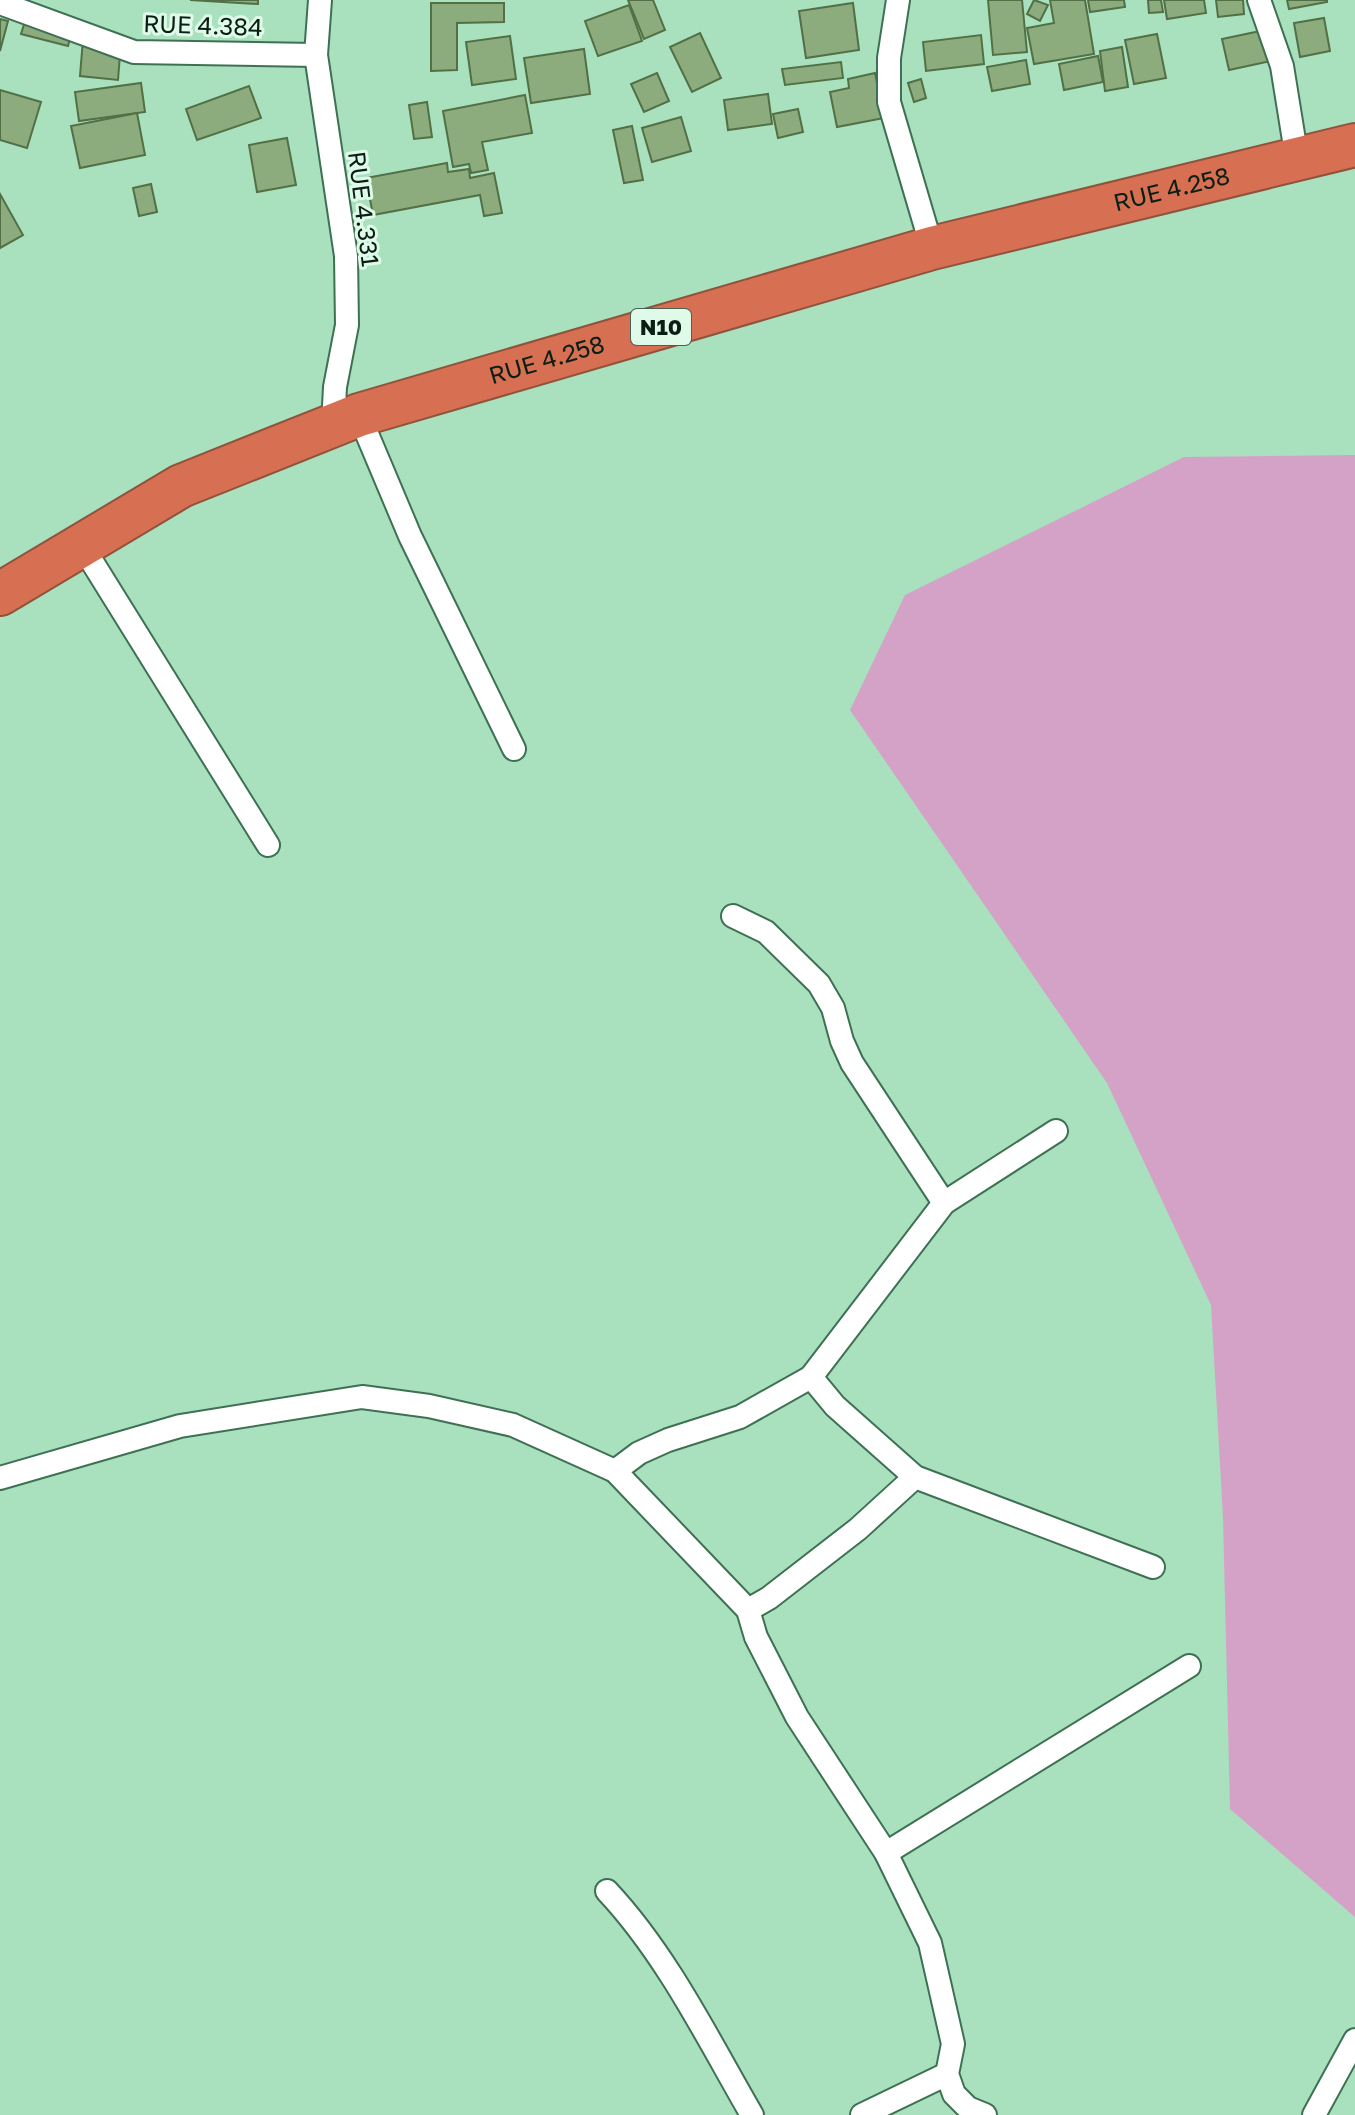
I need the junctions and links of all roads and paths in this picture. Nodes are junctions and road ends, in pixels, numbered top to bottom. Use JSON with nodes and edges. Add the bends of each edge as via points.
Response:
{"nodes":[{"id":1,"x":320,"y":0,"type":"edge"},
{"id":2,"x":898,"y":0,"type":"edge"},
{"id":3,"x":1259,"y":0,"type":"edge"},
{"id":4,"x":0,"y":3,"type":"edge"},
{"id":5,"x":316,"y":55,"type":"junction"},
{"id":6,"x":1355,"y":145,"type":"edge"},
{"id":7,"x":1297,"y":159,"type":"junction"},
{"id":8,"x":932,"y":248,"type":"junction"},
{"id":9,"x":346,"y":420,"type":"junction"},
{"id":10,"x":81,"y":544,"type":"junction"},
{"id":11,"x":0,"y":594,"type":"edge"},
{"id":12,"x":514,"y":749,"type":"dead end"},
{"id":13,"x":268,"y":845,"type":"dead end"},
{"id":14,"x":733,"y":916,"type":"dead end"},
{"id":15,"x":1056,"y":1131,"type":"dead end"},
{"id":16,"x":944,"y":1203,"type":"junction"},
{"id":17,"x":811,"y":1377,"type":"junction"},
{"id":18,"x":615,"y":1471,"type":"junction"},
{"id":19,"x":915,"y":1477,"type":"junction"},
{"id":20,"x":0,"y":1478,"type":"edge"},
{"id":21,"x":1153,"y":1567,"type":"dead end"},
{"id":22,"x":748,"y":1610,"type":"junction"},
{"id":23,"x":1189,"y":1666,"type":"dead end"},
{"id":24,"x":886,"y":1853,"type":"junction"},
{"id":25,"x":607,"y":1891,"type":"dead end"},
{"id":26,"x":1355,"y":2040,"type":"edge"},
{"id":27,"x":947,"y":2074,"type":"junction"},
{"id":28,"x":960,"y":2109,"type":"edge"},
{"id":29,"x":752,"y":2115,"type":"edge"},
{"id":30,"x":862,"y":2115,"type":"edge"},
{"id":31,"x":985,"y":2115,"type":"edge"},
{"id":32,"x":1314,"y":2115,"type":"edge"}],
"edges":[{"from":1,"to":5,"type":"street","name":"RUE 4.331"},
{"from":2,"to":8,"type":"street","via":[[889,102]]},
{"from":3,"to":7,"type":"street","via":[[1282,66]]},
{"from":4,"to":5,"type":"street","name":"RUE 4.384","via":[[134,52]]},
{"from":5,"to":9,"type":"street","name":"RUE 4.331","via":[[346,256],[347,325],[335,387]]},
{"from":6,"to":7,"type":"highway","name":"RUE 4.258","number":"N10"},
{"from":7,"to":8,"type":"highway","name":"RUE 4.258","number":"N10"},
{"from":8,"to":9,"type":"highway","name":"RUE 4.258","number":"N10"},
{"from":9,"to":10,"type":"highway","name":"RUE 4.258","number":"N10","via":[[181,486]]},
{"from":9,"to":12,"type":"street","via":[[410,536]]},
{"from":10,"to":11,"type":"highway","name":"RUE 4.258","number":"N10"},
{"from":10,"to":13,"type":"street"},
{"from":14,"to":16,"type":"street","via":[[766,932],[819,984],[852,1063]]},
{"from":15,"to":16,"type":"street"},
{"from":16,"to":17,"type":"street"},
{"from":17,"to":18,"type":"street","via":[[740,1417],[639,1453]]},
{"from":17,"to":19,"type":"street","via":[[835,1406]]},
{"from":18,"to":20,"type":"street","via":[[513,1425],[362,1397],[180,1426]]},
{"from":18,"to":22,"type":"street"},
{"from":19,"to":21,"type":"street"},
{"from":19,"to":22,"type":"street","via":[[858,1529]]},
{"from":22,"to":24,"type":"street","via":[[797,1717]]},
{"from":23,"to":24,"type":"street"},
{"from":24,"to":27,"type":"street","via":[[930,1943],[953,2044]]},
{"from":25,"to":29,"type":"street","via":[[629,1914],[685,2000]]},
{"from":26,"to":32,"type":"street"},
{"from":27,"to":28,"type":"street"},
{"from":27,"to":30,"type":"street"},
{"from":28,"to":31,"type":"street"}]}
